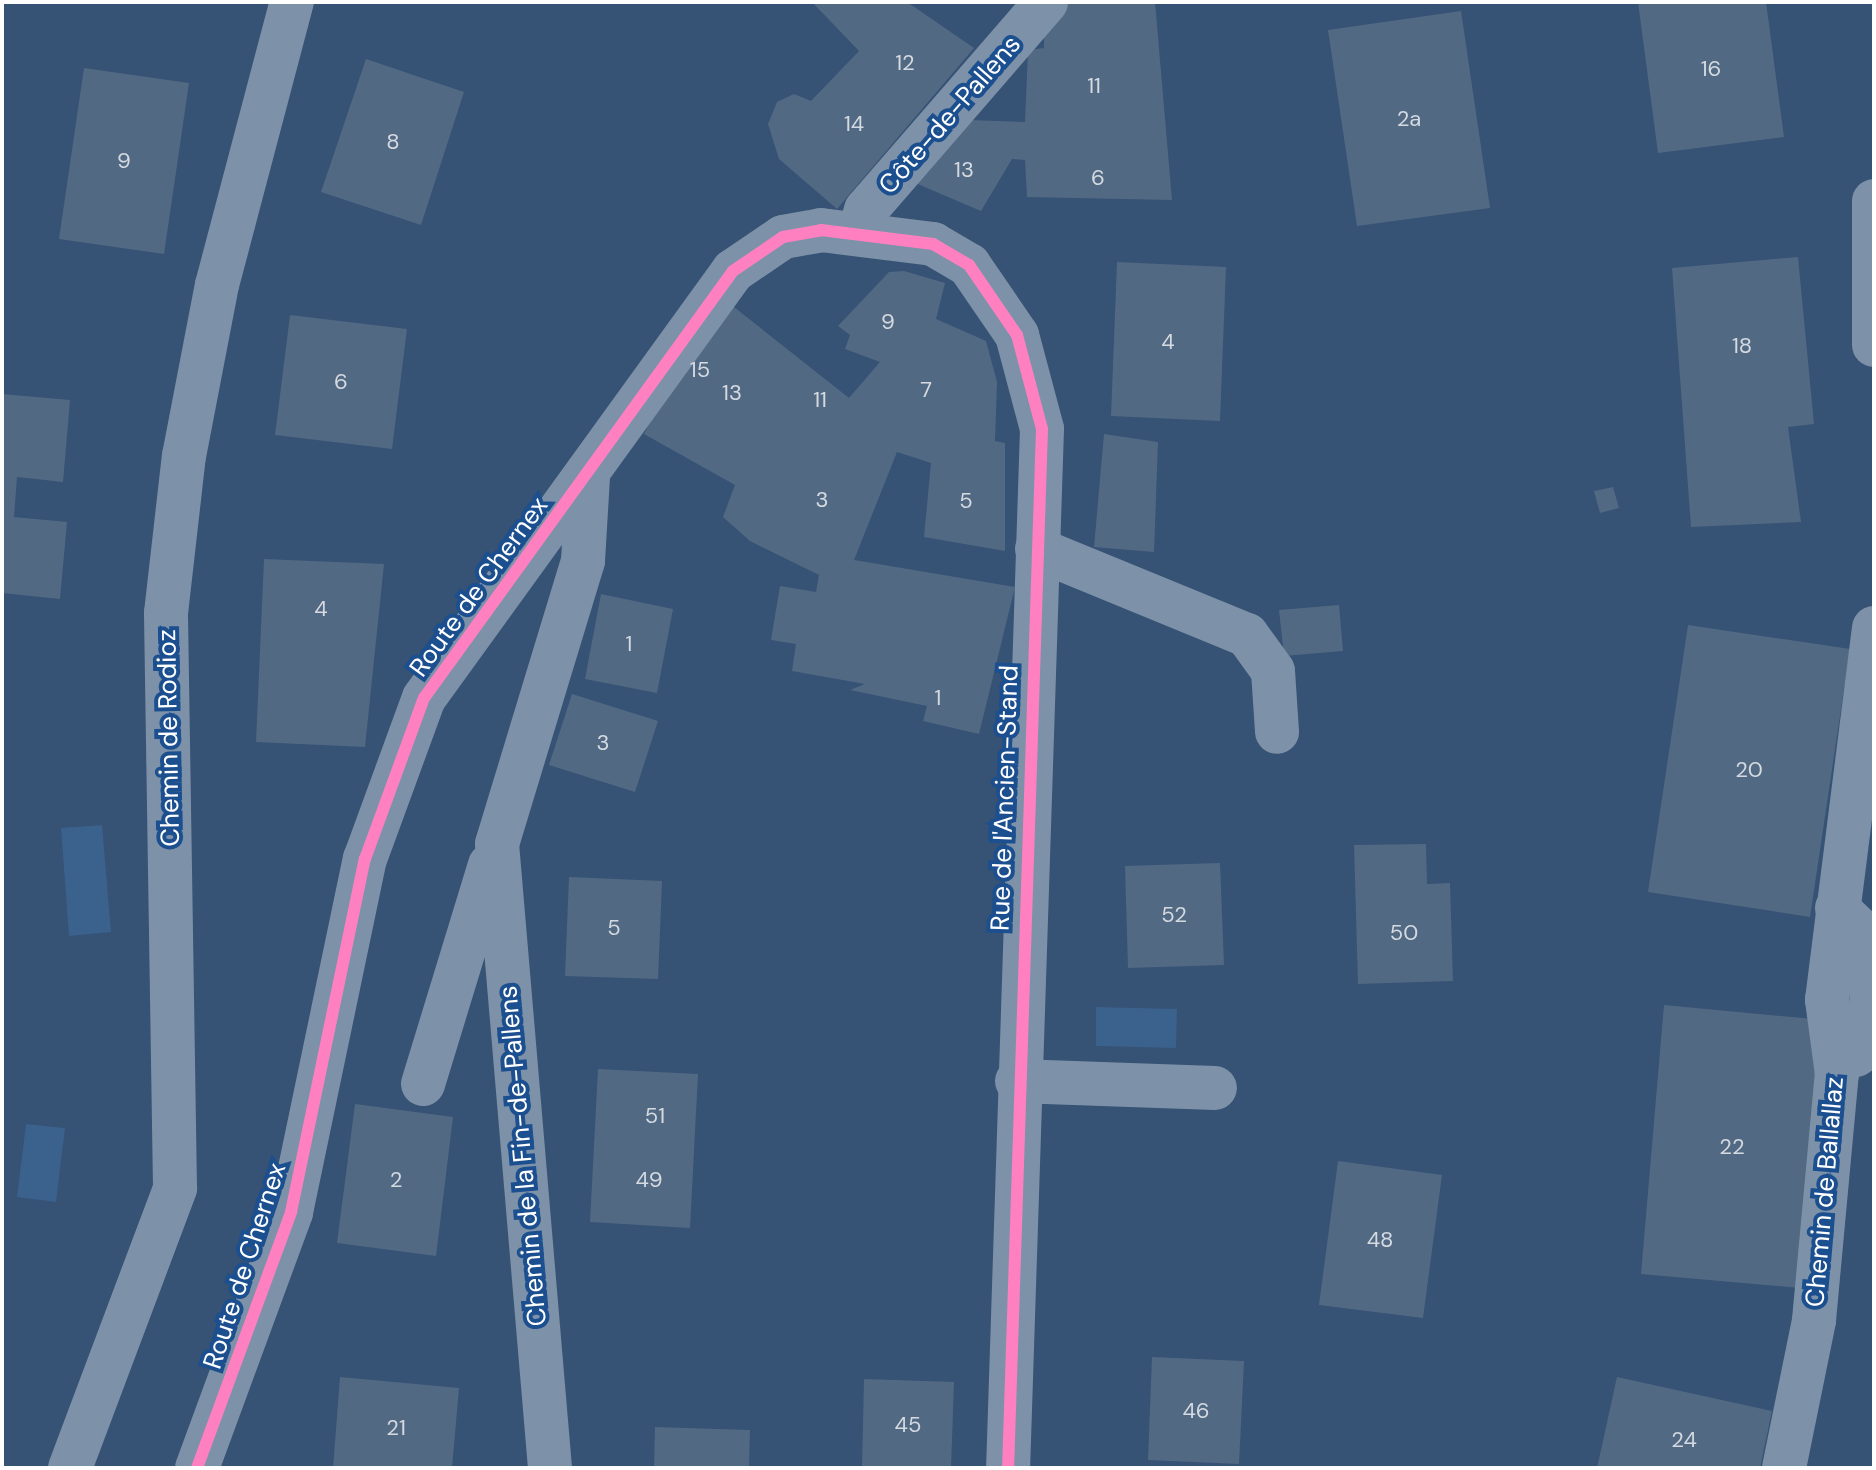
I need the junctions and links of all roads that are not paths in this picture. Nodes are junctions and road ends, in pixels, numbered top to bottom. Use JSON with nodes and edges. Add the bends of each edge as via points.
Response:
{"nodes":[{"id":1,"x":292,"y":2,"type":"edge"},
{"id":2,"x":1046,"y":2,"type":"edge"},
{"id":3,"x":1874,"y":201,"type":"edge"},
{"id":4,"x":860,"y":230,"type":"junction"},
{"id":5,"x":1874,"y":345,"type":"edge"},
{"id":6,"x":588,"y":477,"type":"junction"},
{"id":7,"x":1037,"y":549,"type":"junction"},
{"id":8,"x":1874,"y":628,"type":"edge"},
{"id":9,"x":1277,"y":732,"type":"dead end"},
{"id":10,"x":497,"y":844,"type":"junction"},
{"id":11,"x":1837,"y":908,"type":"junction"},
{"id":12,"x":1856,"y":1055,"type":"dead end"},
{"id":13,"x":1017,"y":1081,"type":"junction"},
{"id":14,"x":423,"y":1084,"type":"dead end"},
{"id":15,"x":1215,"y":1088,"type":"dead end"},
{"id":16,"x":70,"y":1468,"type":"edge"},
{"id":17,"x":197,"y":1468,"type":"edge"},
{"id":18,"x":550,"y":1468,"type":"edge"},
{"id":19,"x":1008,"y":1468,"type":"edge"},
{"id":20,"x":1784,"y":1468,"type":"edge"}],
"edges":[{"from":1,"to":16,"type":"street","name":"Chemin de Rodioz","via":[[217,285],[184,456],[166,613],[175,1188]]},
{"from":2,"to":4,"type":"street","name":"Côte-de-Pallens","via":[[866,210]]},
{"from":3,"to":5,"type":"street"},
{"from":4,"to":6,"type":"street","name":"Route de Chernex","via":[[783,237],[733,271],[681,335]]},
{"from":4,"to":7,"type":"street","name":"Rue de l'Ancien-Stand","via":[[933,244],[969,265],[1017,335],[1042,429]]},
{"from":6,"to":10,"type":"street","name":"Chemin de la Fin-de-Pallens","via":[[583,561]]},
{"from":6,"to":17,"type":"street","name":"Route de Chernex","via":[[424,698],[365,859],[291,1212]]},
{"from":7,"to":9,"type":"street","via":[[1247,635],[1273,671]]},
{"from":7,"to":13,"type":"street","name":"Rue de l'Ancien-Stand"},
{"from":8,"to":11,"type":"street","name":"Chemin de Ballallaz"},
{"from":10,"to":14,"type":"street","name":"Chemin de la Fin-de-Pallens"},
{"from":10,"to":18,"type":"street","name":"Chemin de la Fin-de-Pallens"},
{"from":11,"to":12,"type":"street","via":[[1865,935],[1873,977],[1868,1046]]},
{"from":11,"to":20,"type":"street","name":"Chemin de Ballallaz","via":[[1827,1000],[1837,1074],[1814,1320]]},
{"from":13,"to":15,"type":"street"},
{"from":13,"to":19,"type":"street","name":"Rue de l'Ancien-Stand"}]}
